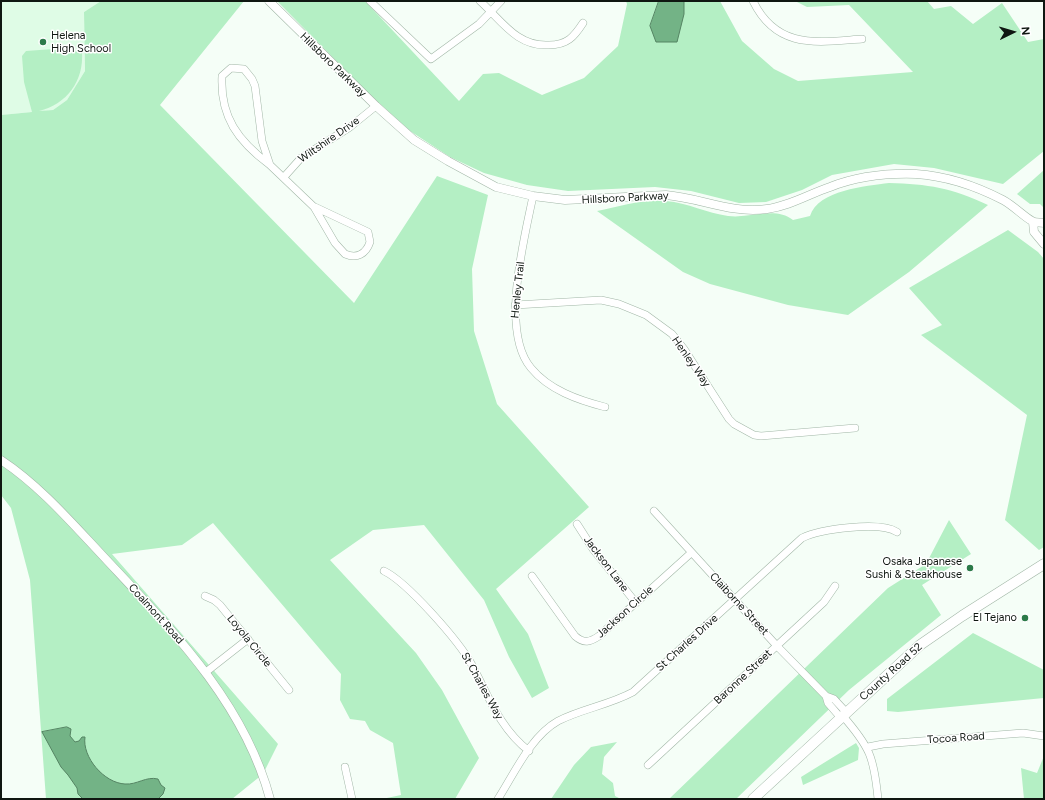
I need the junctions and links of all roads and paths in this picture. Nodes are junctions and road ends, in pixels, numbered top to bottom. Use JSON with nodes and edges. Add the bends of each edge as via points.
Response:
{"nodes":[{"id":1,"x":269,"y":1,"type":"edge"},
{"id":2,"x":370,"y":1,"type":"edge"},
{"id":3,"x":480,"y":1,"type":"edge"},
{"id":4,"x":501,"y":1,"type":"edge"},
{"id":5,"x":753,"y":1,"type":"edge"},
{"id":6,"x":492,"y":12,"type":"junction"},
{"id":7,"x":583,"y":23,"type":"dead end"},
{"id":8,"x":862,"y":39,"type":"dead end"},
{"id":9,"x":376,"y":106,"type":"junction"},
{"id":10,"x":270,"y":165,"type":"junction"},
{"id":11,"x":284,"y":176,"type":"junction"},
{"id":12,"x":533,"y":196,"type":"junction"},
{"id":13,"x":315,"y":207,"type":"dead end"},
{"id":14,"x":1033,"y":222,"type":"junction"},
{"id":15,"x":1044,"y":223,"type":"edge"},
{"id":16,"x":1044,"y":244,"type":"edge"},
{"id":17,"x":515,"y":305,"type":"junction"},
{"id":18,"x":605,"y":407,"type":"dead end"},
{"id":19,"x":855,"y":428,"type":"dead end"},
{"id":20,"x":1,"y":460,"type":"edge"},
{"id":21,"x":654,"y":511,"type":"dead end"},
{"id":22,"x":577,"y":524,"type":"dead end"},
{"id":23,"x":897,"y":532,"type":"dead end"},
{"id":24,"x":691,"y":553,"type":"junction"},
{"id":25,"x":1044,"y":564,"type":"edge"},
{"id":26,"x":384,"y":572,"type":"dead end"},
{"id":27,"x":532,"y":576,"type":"dead end"},
{"id":28,"x":836,"y":586,"type":"dead end"},
{"id":29,"x":205,"y":596,"type":"dead end"},
{"id":30,"x":735,"y":599,"type":"junction"},
{"id":31,"x":636,"y":603,"type":"junction"},
{"id":32,"x":248,"y":639,"type":"junction"},
{"id":33,"x":777,"y":646,"type":"junction"},
{"id":34,"x":206,"y":672,"type":"junction"},
{"id":35,"x":289,"y":690,"type":"dead end"},
{"id":36,"x":843,"y":715,"type":"junction"},
{"id":37,"x":1044,"y":736,"type":"edge"},
{"id":38,"x":868,"y":747,"type":"junction"},
{"id":39,"x":529,"y":751,"type":"junction"},
{"id":40,"x":648,"y":765,"type":"dead end"},
{"id":41,"x":345,"y":767,"type":"dead end"},
{"id":42,"x":270,"y":799,"type":"edge"},
{"id":43,"x":352,"y":799,"type":"edge"},
{"id":44,"x":498,"y":799,"type":"edge"},
{"id":45,"x":753,"y":799,"type":"edge"},
{"id":46,"x":878,"y":799,"type":"edge"}],
"edges":[{"from":1,"to":9,"type":"street","name":"Hillsboro Parkway"},
{"from":2,"to":6,"type":"street","via":[[431,59],[456,43]]},
{"from":3,"to":6,"type":"street"},
{"from":4,"to":6,"type":"street"},
{"from":5,"to":8,"type":"street","via":[[769,24],[788,37],[813,42]]},
{"from":6,"to":7,"type":"street","via":[[516,36],[526,43],[539,46],[558,45],[575,36]]},
{"from":9,"to":11,"type":"street","name":"Wiltshire Drive","via":[[350,127],[301,158]]},
{"from":9,"to":12,"type":"street","name":"Hillsboro Parkway","via":[[414,140],[448,161],[496,187]]},
{"from":10,"to":10,"type":"street","via":[[236,131],[226,114],[222,99],[222,76],[231,68],[244,69],[252,79],[258,102],[262,141]]},
{"from":10,"to":11,"type":"street"},
{"from":11,"to":13,"type":"street","via":[[314,207],[345,254],[355,256],[366,251],[370,242],[368,232]]},
{"from":12,"to":14,"type":"street","name":"Hillsboro Parkway","via":[[580,200],[666,195],[727,209],[759,210],[790,203],[853,179],[884,174],[917,174],[945,178],[976,188],[1012,205]]},
{"from":12,"to":17,"type":"street","name":"Henley Trail"},
{"from":14,"to":15,"type":"street"},
{"from":14,"to":16,"type":"street","name":"Hillsboro Parkway","via":[[1034,232]]},
{"from":17,"to":18,"type":"street","name":"Henley Trail","via":[[517,338],[530,368],[543,380],[566,394]]},
{"from":17,"to":19,"type":"street","name":"Henley Way","via":[[602,300],[646,315],[672,334],[684,349],[729,419],[754,435]]},
{"from":20,"to":34,"type":"street","name":"Coalmont Road","via":[[27,480],[84,536]]},
{"from":21,"to":24,"type":"street","name":"Claiborne Street"},
{"from":22,"to":31,"type":"street","name":"Jackson Lane","via":[[593,549]]},
{"from":23,"to":30,"type":"street","name":"St Charles Drive","via":[[886,527],[868,527],[825,530],[806,536]]},
{"from":24,"to":30,"type":"street","name":"Claiborne Street"},
{"from":24,"to":31,"type":"street","name":"Jackson Circle"},
{"from":25,"to":36,"type":"main road","name":"County Road 52","via":[[935,634],[905,657]]},
{"from":26,"to":39,"type":"street","name":"St Charles Way","via":[[402,583],[458,643],[499,717]]},
{"from":27,"to":31,"type":"street","name":"Jackson Circle","via":[[575,636],[585,642],[599,636]]},
{"from":28,"to":33,"type":"street","name":"Baronne Street","via":[[824,602]]},
{"from":29,"to":32,"type":"street","name":"Loyola Circle","via":[[220,605]]},
{"from":30,"to":33,"type":"street","name":"Claiborne Street"},
{"from":30,"to":39,"type":"street","name":"St Charles Drive","via":[[633,692],[559,721],[543,732]]},
{"from":32,"to":34,"type":"street"},
{"from":32,"to":35,"type":"street","name":"Loyola Circle"},
{"from":33,"to":36,"type":"street","name":"Claiborne Street","via":[[826,696],[834,699]]},
{"from":33,"to":40,"type":"street","name":"Baronne Street"},
{"from":34,"to":42,"type":"street","name":"Coalmont Road","via":[[223,696],[246,738]]},
{"from":36,"to":38,"type":"street","name":"Claiborne Street"},
{"from":36,"to":45,"type":"main road","name":"County Road 52"},
{"from":37,"to":38,"type":"street","name":"Tocoa Road","via":[[1023,733]]},
{"from":38,"to":46,"type":"street","via":[[874,764]]},
{"from":39,"to":44,"type":"street","name":"St Charles Drive"},
{"from":41,"to":43,"type":"street"}]}
